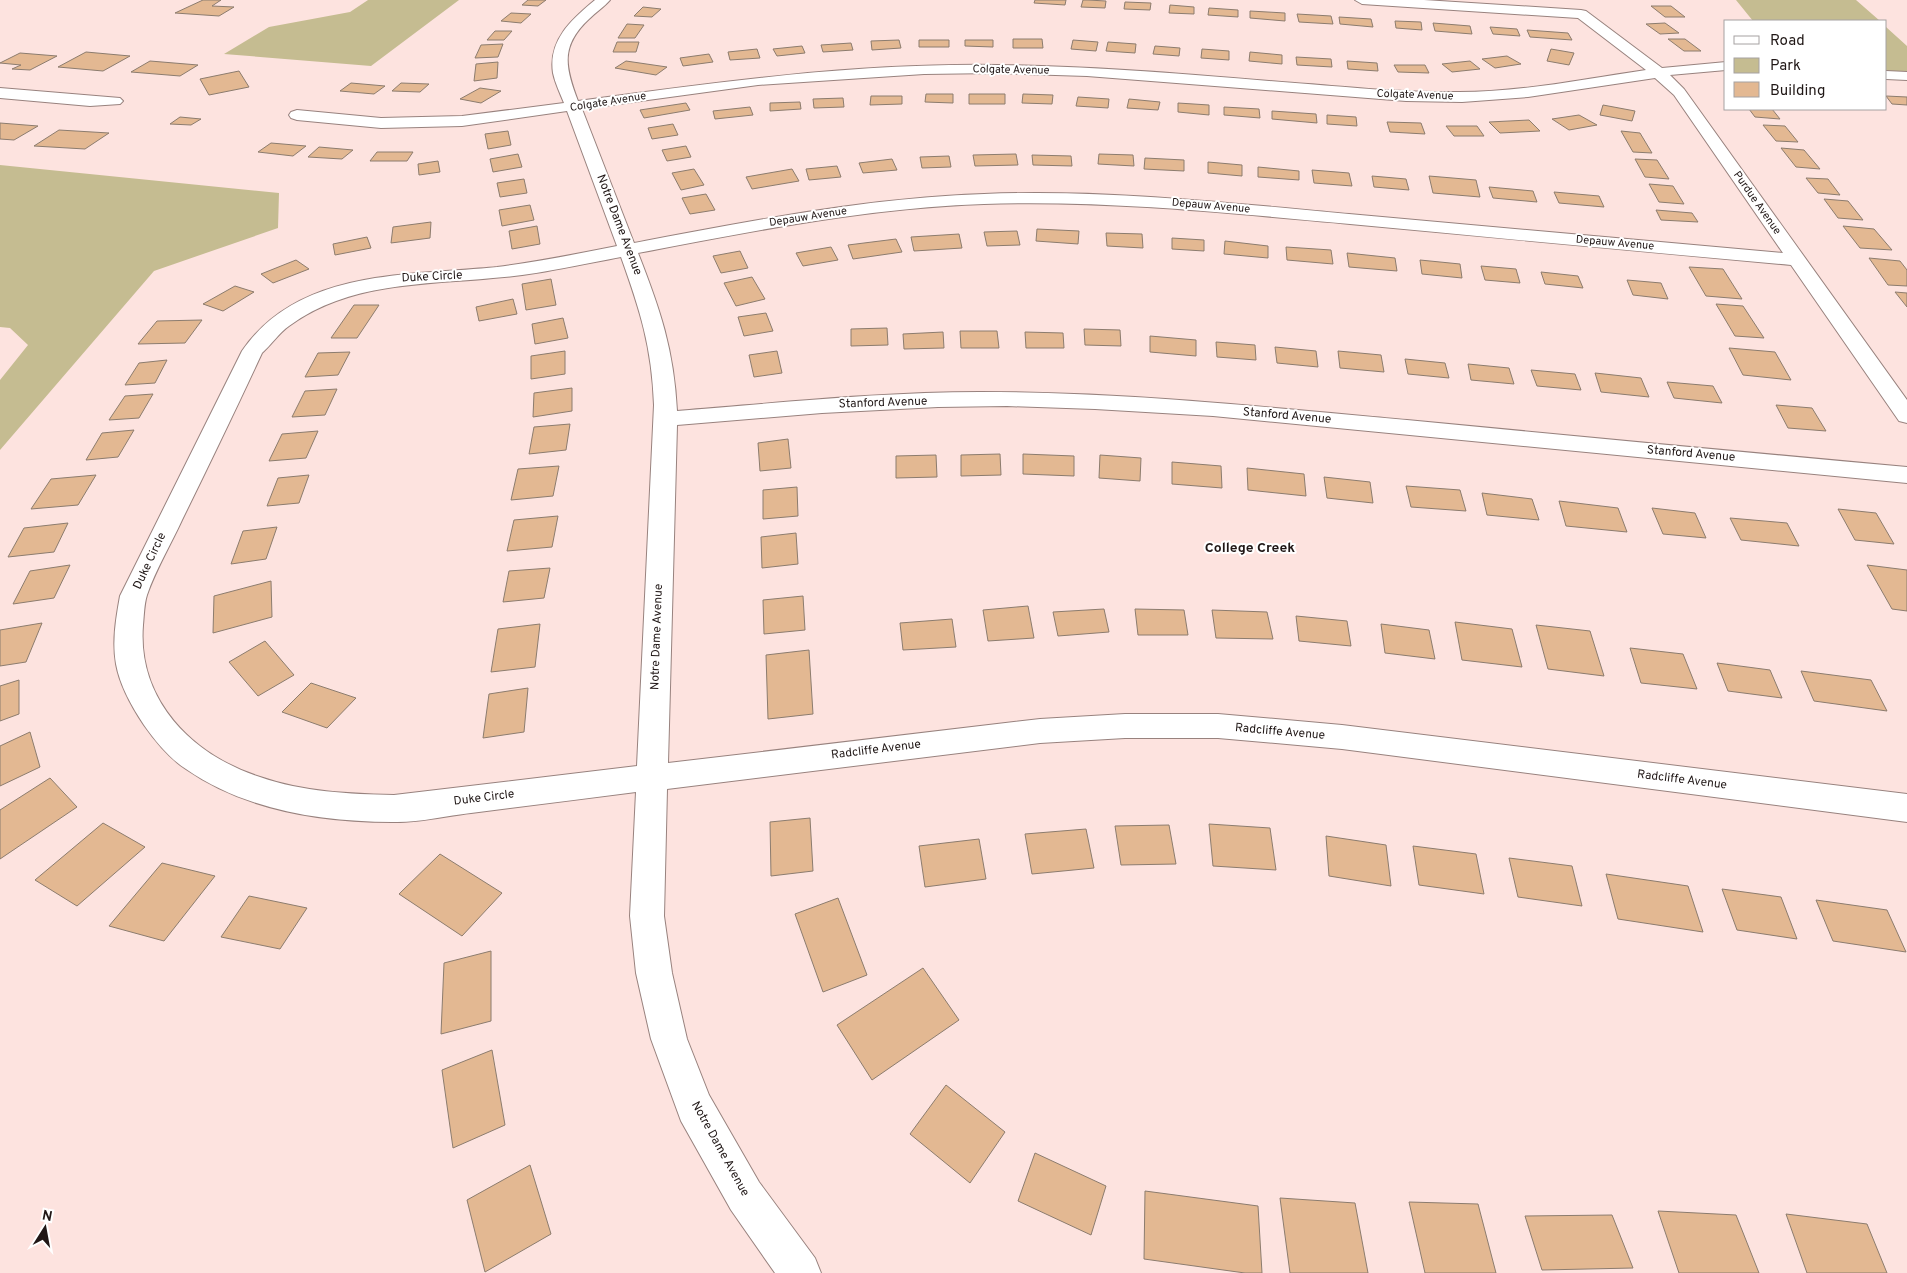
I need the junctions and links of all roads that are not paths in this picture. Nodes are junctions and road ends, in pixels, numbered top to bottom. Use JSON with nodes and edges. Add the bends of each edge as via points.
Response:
{"nodes":[{"id":1,"x":603,"y":0,"type":"edge"},
{"id":2,"x":1362,"y":0,"type":"edge"},
{"id":3,"x":1724,"y":66,"type":"edge"},
{"id":4,"x":1658,"y":72,"type":"junction"},
{"id":5,"x":1887,"y":75,"type":"edge"},
{"id":6,"x":1907,"y":76,"type":"edge"},
{"id":7,"x":0,"y":93,"type":"edge"},
{"id":8,"x":115,"y":101,"type":"dead end"},
{"id":9,"x":574,"y":107,"type":"junction"},
{"id":10,"x":297,"y":115,"type":"dead end"},
{"id":11,"x":628,"y":249,"type":"junction"},
{"id":12,"x":1797,"y":260,"type":"junction"},
{"id":13,"x":1907,"y":416,"type":"edge"},
{"id":14,"x":666,"y":420,"type":"junction"},
{"id":15,"x":1907,"y":475,"type":"edge"},
{"id":16,"x":651,"y":778,"type":"junction"},
{"id":17,"x":1907,"y":808,"type":"edge"},
{"id":18,"x":800,"y":1273,"type":"edge"}],
"edges":[{"from":1,"to":9,"type":"street","name":"Notre Dame Avenue","via":[[575,24],[560,49],[561,75]]},
{"from":2,"to":4,"type":"street","name":"Purdue Avenue","via":[[1581,14]]},
{"from":3,"to":4,"type":"street","name":"Colgate Avenue"},
{"from":4,"to":9,"type":"street","name":"Colgate Avenue","via":[[1528,92],[1432,97],[1088,72],[924,70],[758,81]]},
{"from":4,"to":12,"type":"street","name":"Purdue Avenue","via":[[1679,92]]},
{"from":5,"to":6,"type":"street"},
{"from":7,"to":8,"type":"street"},
{"from":9,"to":10,"type":"street","name":"Colgate Avenue","via":[[436,123],[381,123]]},
{"from":9,"to":11,"type":"street","name":"Notre Dame Avenue"},
{"from":11,"to":12,"type":"street","name":"Depauw Avenue","via":[[796,218],[870,208],[956,200],[1064,198],[1175,203]]},
{"from":11,"to":14,"type":"street","name":"Notre Dame Avenue","via":[[659,338],[666,388]]},
{"from":11,"to":16,"type":"street","name":"Duke Circle","via":[[530,268],[371,283],[318,300],[280,322],[253,351],[140,580],[128,632],[129,658],[136,687],[156,723],[167,737],[205,767],[261,791],[326,806],[394,809]]},
{"from":12,"to":13,"type":"street","name":"Purdue Avenue"},
{"from":14,"to":15,"type":"street","name":"Stanford Avenue","via":[[871,402],[978,399],[1109,402]]},
{"from":14,"to":16,"type":"street","name":"Notre Dame Avenue"},
{"from":16,"to":17,"type":"street","name":"Radcliffe Avenue","via":[[1040,731],[1125,726],[1218,726],[1342,737]]},
{"from":16,"to":18,"type":"street","name":"Notre Dame Avenue","via":[[647,916],[654,973],[669,1039],[700,1115],[745,1196]]}]}
